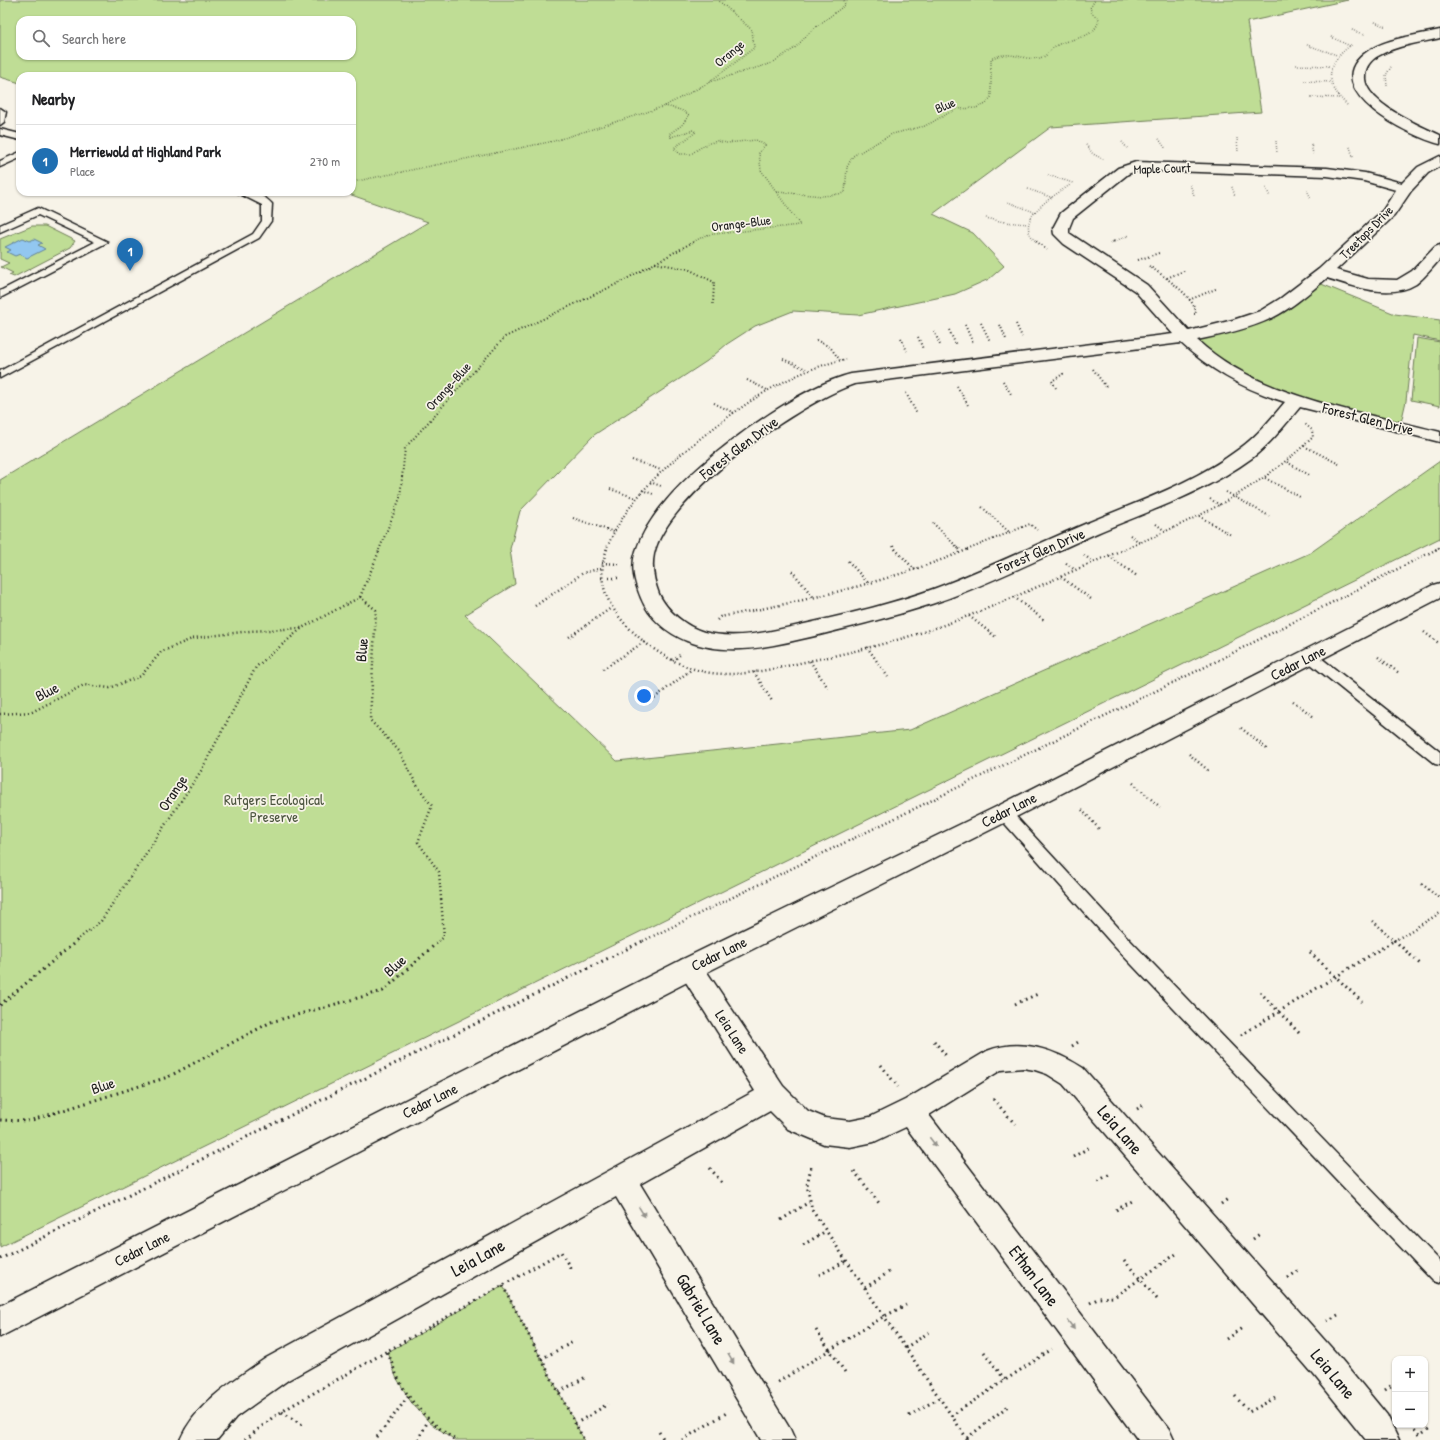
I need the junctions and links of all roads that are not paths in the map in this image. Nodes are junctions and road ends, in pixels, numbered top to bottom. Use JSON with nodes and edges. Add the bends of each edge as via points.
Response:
{"nodes":[{"id":1,"x":1440,"y":34,"type":"edge"},
{"id":2,"x":0,"y":111,"type":"edge"},
{"id":3,"x":0,"y":122,"type":"edge"},
{"id":4,"x":0,"y":132,"type":"edge"},
{"id":5,"x":16,"y":136,"type":"edge"},
{"id":6,"x":1440,"y":140,"type":"edge"},
{"id":7,"x":16,"y":157,"type":"edge"},
{"id":8,"x":1440,"y":160,"type":"edge"},
{"id":9,"x":0,"y":164,"type":"edge"},
{"id":10,"x":1405,"y":188,"type":"junction"},
{"id":11,"x":253,"y":196,"type":"edge"},
{"id":12,"x":0,"y":229,"type":"edge"},
{"id":13,"x":1440,"y":250,"type":"edge"},
{"id":14,"x":1325,"y":272,"type":"junction"},
{"id":15,"x":0,"y":295,"type":"edge"},
{"id":16,"x":1184,"y":337,"type":"junction"},
{"id":17,"x":0,"y":375,"type":"edge"},
{"id":18,"x":1296,"y":401,"type":"junction"},
{"id":19,"x":1440,"y":437,"type":"edge"},
{"id":20,"x":1440,"y":590,"type":"edge"},
{"id":21,"x":1311,"y":657,"type":"junction"},
{"id":22,"x":1440,"y":760,"type":"edge"},
{"id":23,"x":1004,"y":813,"type":"junction"},
{"id":24,"x":690,"y":968,"type":"junction"},
{"id":25,"x":773,"y":1095,"type":"junction"},
{"id":26,"x":910,"y":1111,"type":"junction"},
{"id":27,"x":621,"y":1179,"type":"junction"},
{"id":28,"x":1440,"y":1274,"type":"edge"},
{"id":29,"x":0,"y":1322,"type":"edge"},
{"id":30,"x":196,"y":1440,"type":"edge"},
{"id":31,"x":779,"y":1440,"type":"edge"},
{"id":32,"x":1158,"y":1440,"type":"edge"},
{"id":33,"x":1383,"y":1440,"type":"edge"}],
"edges":[{"from":1,"to":6,"type":"street","via":[[1379,50],[1361,64],[1357,83],[1361,92],[1371,102]]},
{"from":2,"to":3,"type":"lane"},
{"from":4,"to":5,"type":"lane"},
{"from":7,"to":9,"type":"lane"},
{"from":8,"to":10,"type":"street","name":"Treetops Drive","via":[[1423,170]]},
{"from":10,"to":14,"type":"street","name":"Treetops Drive","via":[[1388,213]]},
{"from":10,"to":16,"type":"street","name":"Maple Court","via":[[1365,177],[1320,171],[1136,166],[1123,171],[1066,216],[1061,228],[1062,234],[1141,288]]},
{"from":11,"to":17,"type":"lane","via":[[267,204],[269,214],[266,225],[256,236]]},
{"from":12,"to":15,"type":"lane","via":[[38,211],[103,242]]},
{"from":13,"to":14,"type":"street","via":[[1408,282],[1396,285],[1365,283]]},
{"from":14,"to":16,"type":"street","name":"Treetops Drive","via":[[1266,314],[1216,331]]},
{"from":16,"to":18,"type":"street","name":"Forest Glen Drive","via":[[1234,375],[1260,389]]},
{"from":16,"to":18,"type":"street","name":"Forest Glen Drive","via":[[855,378],[830,386],[811,396],[710,467],[676,501],[653,533],[646,550],[643,566],[649,596],[672,624],[690,635],[729,643],[750,643],[909,604],[944,592],[1199,482],[1245,454],[1265,437]]},
{"from":18,"to":19,"type":"street","name":"Forest Glen Drive"},
{"from":20,"to":21,"type":"street","name":"Cedar Lane"},
{"from":21,"to":22,"type":"lane"},
{"from":21,"to":23,"type":"street","name":"Cedar Lane"},
{"from":23,"to":24,"type":"street","name":"Cedar Lane"},
{"from":23,"to":28,"type":"lane","via":[[1121,942]]},
{"from":24,"to":25,"type":"street","name":"Leia Lane"},
{"from":24,"to":29,"type":"street","name":"Cedar Lane"},
{"from":25,"to":26,"type":"street","name":"Leia Lane","via":[[798,1120],[824,1131],[850,1134],[874,1129]]},
{"from":25,"to":27,"type":"street","name":"Leia Lane"},
{"from":26,"to":32,"type":"street","name":"Ethan Lane","one_way":true},
{"from":26,"to":33,"type":"street","name":"Leia Lane","via":[[996,1059],[1023,1056],[1036,1058],[1056,1065],[1072,1076],[1325,1364],[1376,1426]]},
{"from":27,"to":30,"type":"street","name":"Leia Lane","via":[[277,1369],[225,1406]]},
{"from":27,"to":31,"type":"street","name":"Gabriel Lane","one_way":true}]}
